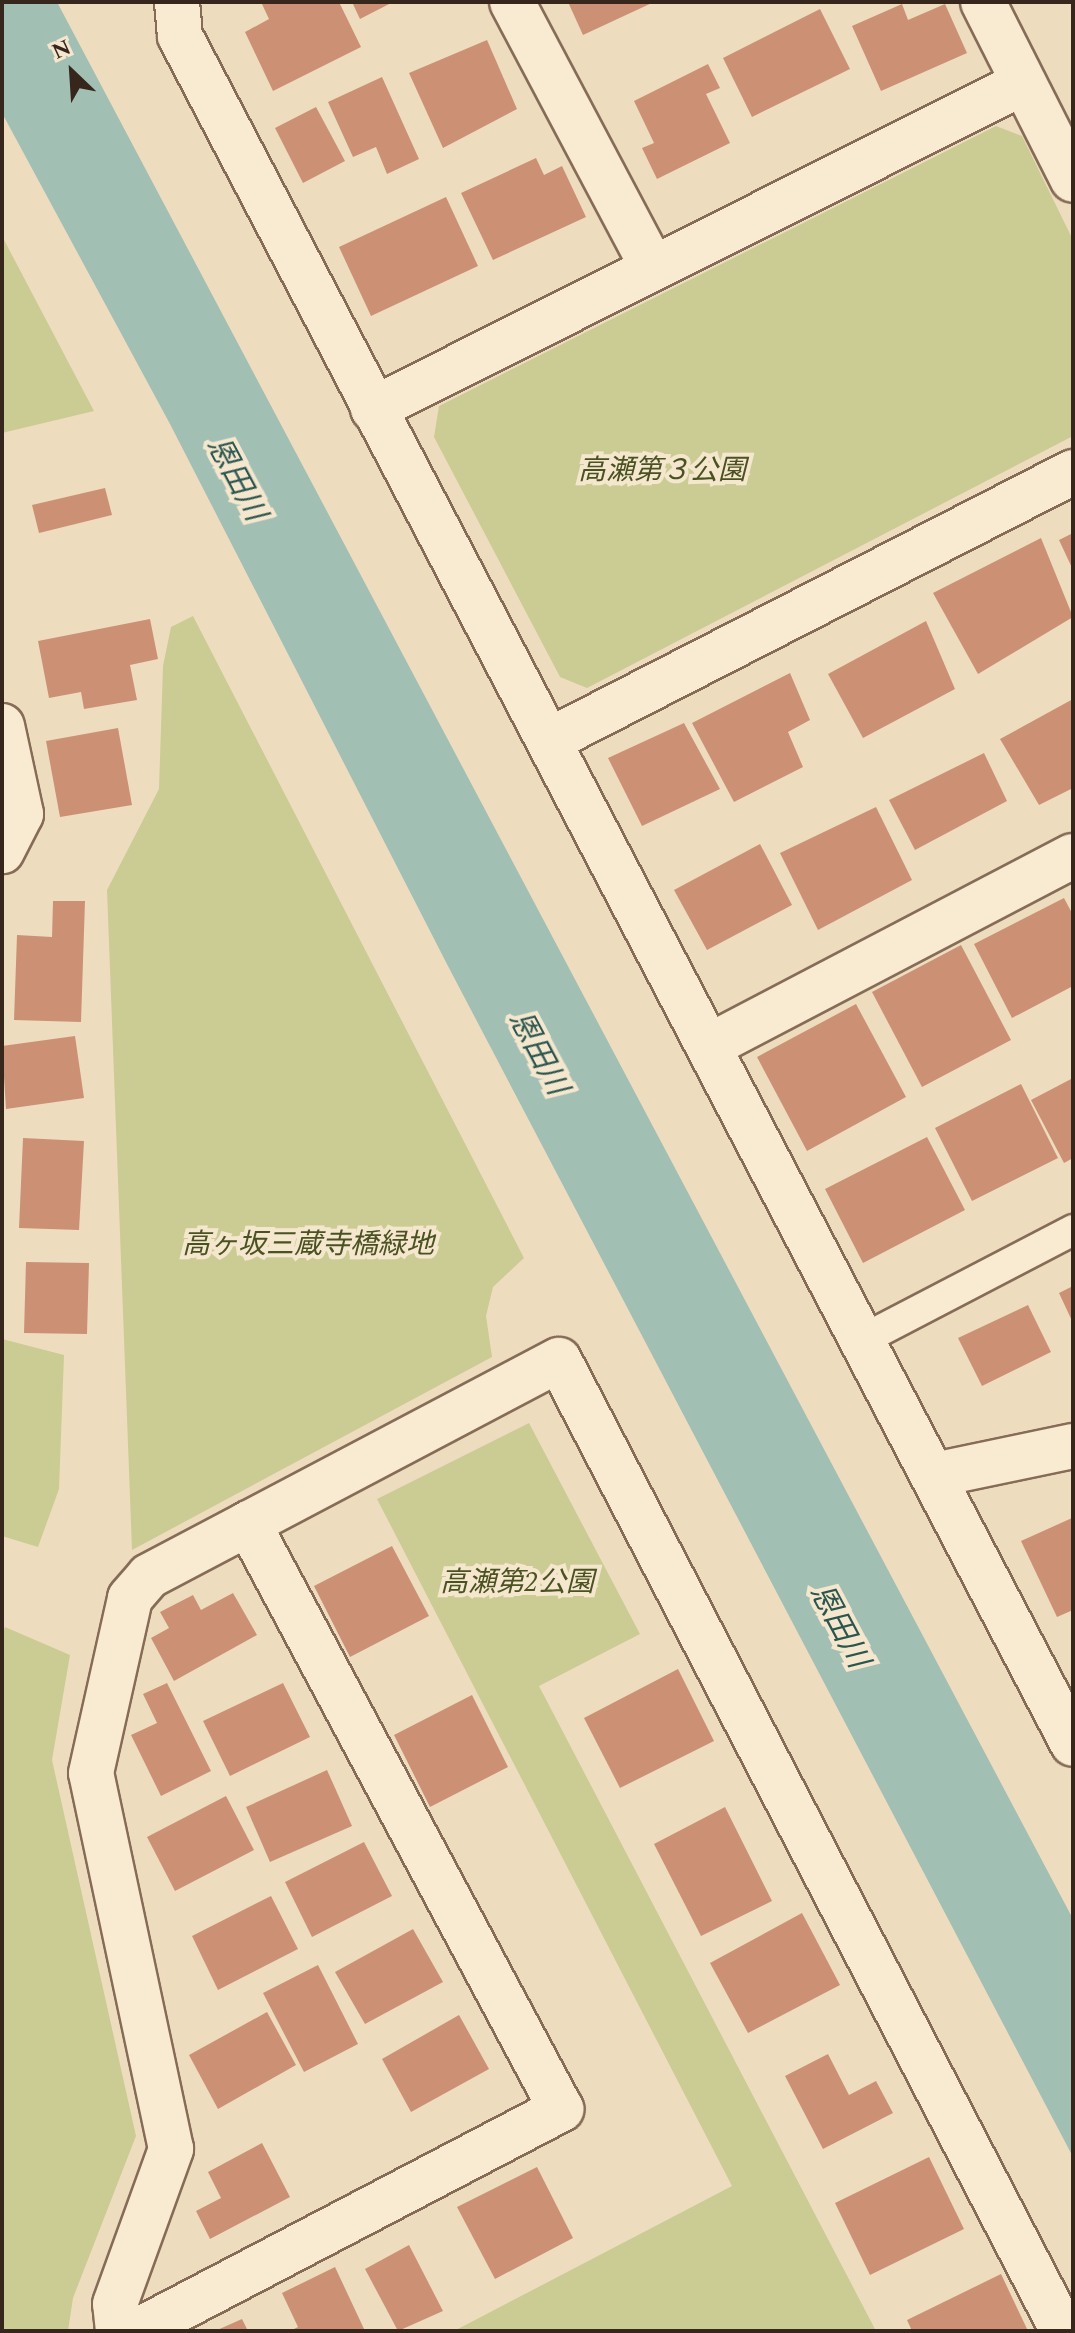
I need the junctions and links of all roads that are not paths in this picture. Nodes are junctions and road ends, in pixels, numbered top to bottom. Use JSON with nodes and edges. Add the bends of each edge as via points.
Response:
{"nodes":[{"id":1,"x":512,"y":2,"type":"edge"},
{"id":2,"x":983,"y":2,"type":"edge"},
{"id":3,"x":171,"y":13,"type":"edge"},
{"id":4,"x":1023,"y":83,"type":"junction"},
{"id":5,"x":1073,"y":180,"type":"edge"},
{"id":6,"x":653,"y":268,"type":"junction"},
{"id":7,"x":373,"y":409,"type":"junction"},
{"id":8,"x":1073,"y":472,"type":"edge"},
{"id":9,"x":2,"y":726,"type":"edge"},
{"id":10,"x":550,"y":740,"type":"junction"},
{"id":11,"x":2,"y":851,"type":"edge"},
{"id":12,"x":1073,"y":856,"type":"edge"},
{"id":13,"x":711,"y":1045,"type":"junction"},
{"id":14,"x":1073,"y":1230,"type":"edge"},
{"id":15,"x":864,"y":1339,"type":"junction"},
{"id":16,"x":1073,"y":1446,"type":"edge"},
{"id":17,"x":934,"y":1475,"type":"junction"},
{"id":18,"x":248,"y":1523,"type":"junction"},
{"id":19,"x":1073,"y":1744,"type":"edge"},
{"id":20,"x":118,"y":2331,"type":"edge"},
{"id":21,"x":137,"y":2331,"type":"edge"},
{"id":22,"x":1063,"y":2331,"type":"edge"}],
"edges":[{"from":1,"to":6,"type":"street"},
{"from":2,"to":4,"type":"street"},
{"from":3,"to":7,"type":"street"},
{"from":4,"to":5,"type":"street"},
{"from":4,"to":6,"type":"street"},
{"from":6,"to":7,"type":"street"},
{"from":7,"to":10,"type":"street"},
{"from":8,"to":10,"type":"street"},
{"from":9,"to":11,"type":"street","via":[[21,814]]},
{"from":10,"to":13,"type":"street"},
{"from":12,"to":13,"type":"street"},
{"from":13,"to":15,"type":"street"},
{"from":14,"to":15,"type":"lane"},
{"from":15,"to":17,"type":"street"},
{"from":16,"to":17,"type":"street"},
{"from":17,"to":19,"type":"street"},
{"from":18,"to":20,"type":"street","via":[[149,1576],[130,1598],[91,1773],[171,2149],[115,2304]]},
{"from":18,"to":21,"type":"street","via":[[561,2109]]},
{"from":18,"to":22,"type":"street","via":[[559,1360]]}]}
